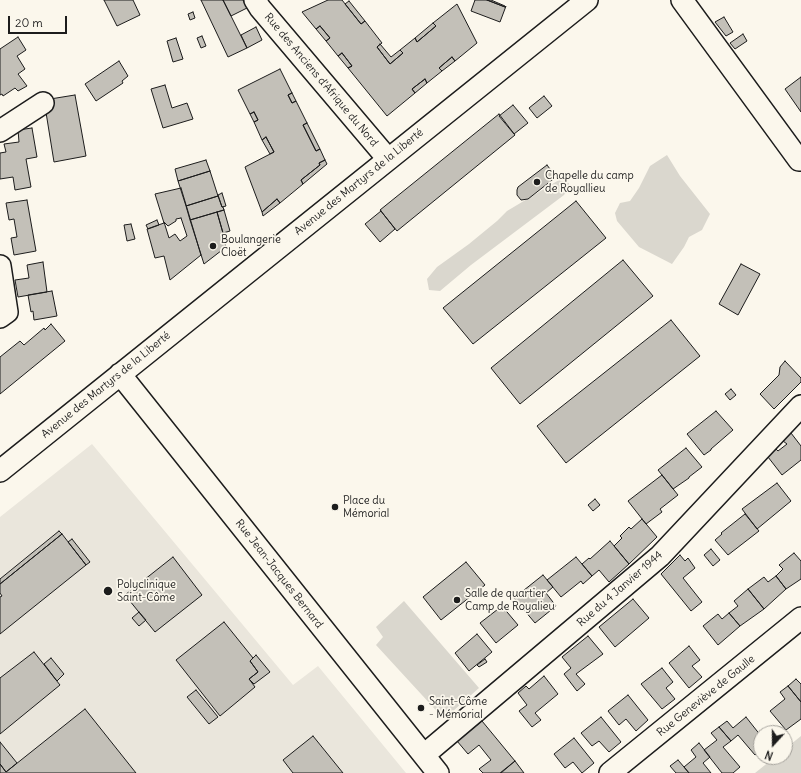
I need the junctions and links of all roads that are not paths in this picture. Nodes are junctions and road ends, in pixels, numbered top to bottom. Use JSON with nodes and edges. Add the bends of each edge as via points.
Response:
{"nodes":[{"id":1,"x":255,"y":0,"type":"edge"},
{"id":2,"x":587,"y":0,"type":"edge"},
{"id":3,"x":682,"y":0,"type":"edge"},
{"id":4,"x":43,"y":103,"type":"dead end"},
{"id":5,"x":0,"y":131,"type":"edge"},
{"id":6,"x":388,"y":159,"type":"junction"},
{"id":7,"x":800,"y":161,"type":"edge"},
{"id":8,"x":0,"y":266,"type":"edge"},
{"id":9,"x":0,"y":317,"type":"edge"},
{"id":10,"x":120,"y":374,"type":"junction"},
{"id":11,"x":801,"y":406,"type":"edge"},
{"id":12,"x":0,"y":471,"type":"edge"},
{"id":13,"x":801,"y":618,"type":"edge"},
{"id":14,"x":424,"y":755,"type":"junction"},
{"id":15,"x":438,"y":773,"type":"edge"},
{"id":16,"x":610,"y":773,"type":"edge"}],
"edges":[{"from":1,"to":6,"type":"street","name":"Rue des Anciens d'Afrique du Nord"},
{"from":2,"to":6,"type":"street","name":"Avenue des Martyrs de la Liberté"},
{"from":3,"to":7,"type":"street"},
{"from":4,"to":5,"type":"street"},
{"from":6,"to":10,"type":"street","name":"Avenue des Martyrs de la Liberté"},
{"from":8,"to":9,"type":"street","via":[[6,312]]},
{"from":10,"to":12,"type":"street","name":"Avenue des Martyrs de la Liberté"},
{"from":10,"to":14,"type":"street","name":"Rue Jean-Jacques Bernard"},
{"from":11,"to":14,"type":"street","name":"Rue du 4 Janvier 1944","via":[[660,556]]},
{"from":13,"to":16,"type":"street","name":"Rue Geneviève de Gaulle"},
{"from":14,"to":15,"type":"street","name":"Rue Jean-Jacques Bernard"}]}
